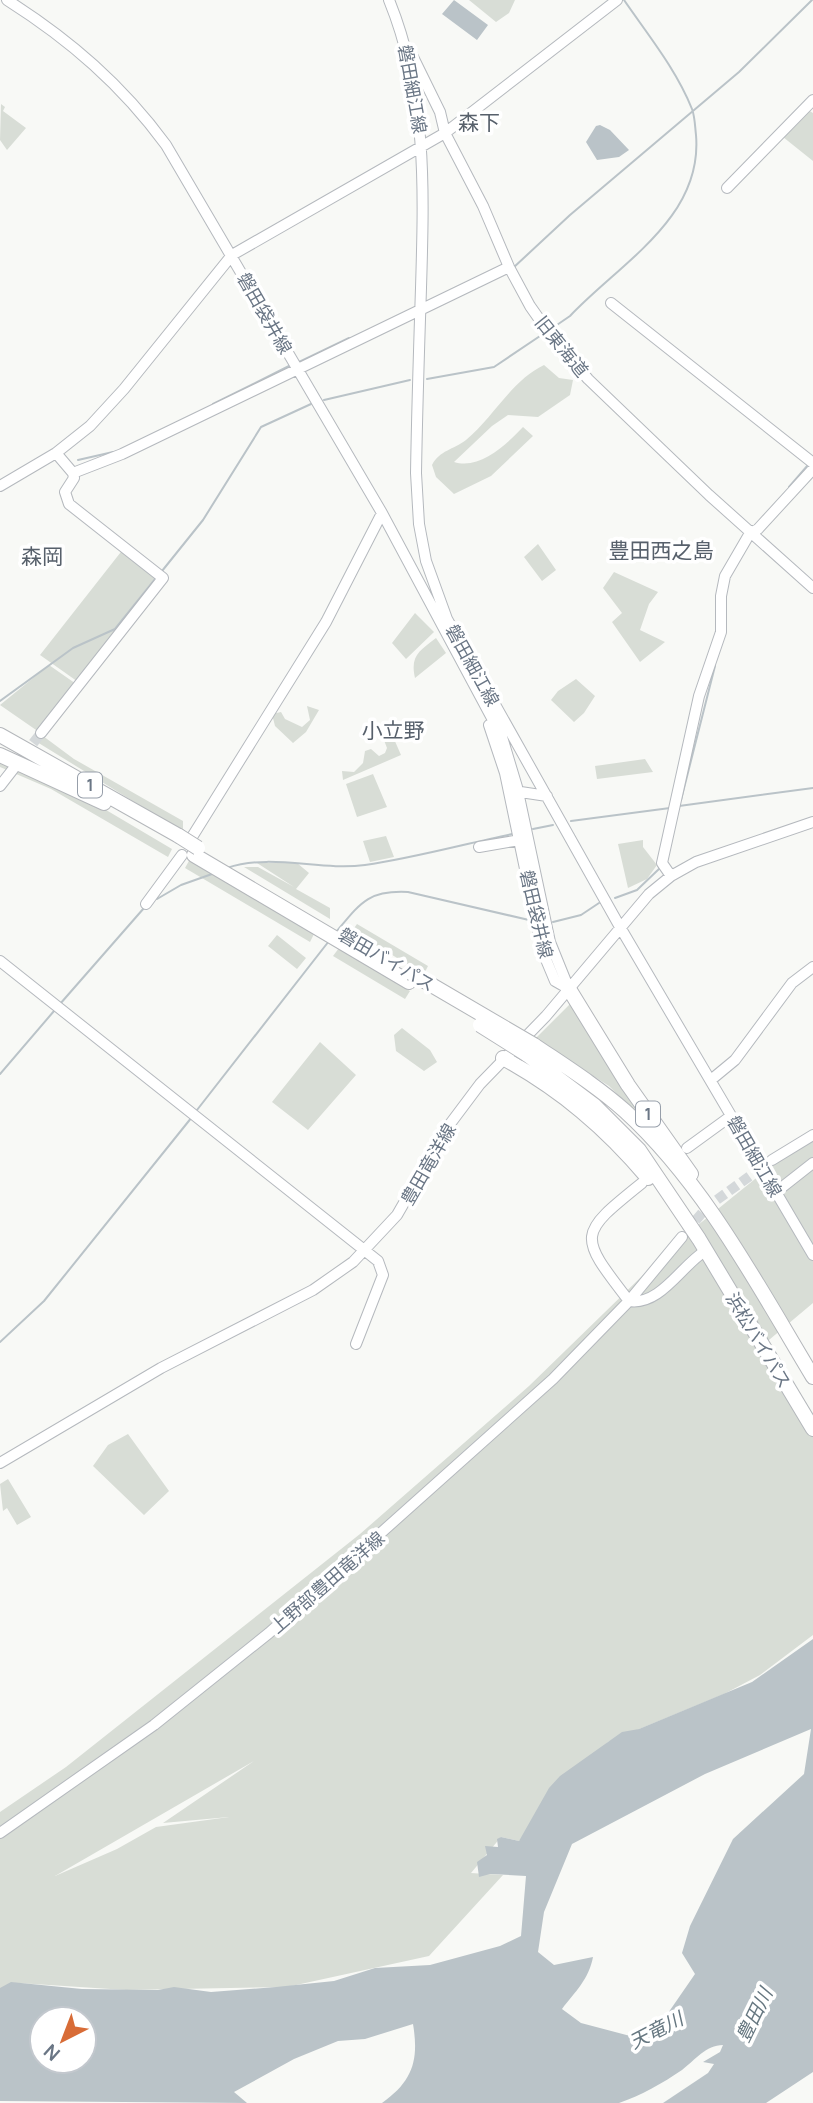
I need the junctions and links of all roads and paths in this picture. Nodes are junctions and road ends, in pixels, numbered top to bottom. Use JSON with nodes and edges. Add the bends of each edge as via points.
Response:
{"nodes":[{"id":1,"x":7,"y":0,"type":"edge"},
{"id":2,"x":389,"y":0,"type":"edge"},
{"id":3,"x":617,"y":0,"type":"edge"},
{"id":4,"x":404,"y":36,"type":"junction"},
{"id":5,"x":813,"y":100,"type":"edge"},
{"id":6,"x":445,"y":133,"type":"junction"},
{"id":7,"x":423,"y":148,"type":"junction"},
{"id":8,"x":727,"y":188,"type":"dead end"},
{"id":9,"x":232,"y":255,"type":"junction"},
{"id":10,"x":509,"y":267,"type":"junction"},
{"id":11,"x":611,"y":303,"type":"dead end"},
{"id":12,"x":420,"y":309,"type":"junction"},
{"id":13,"x":297,"y":369,"type":"junction"},
{"id":14,"x":55,"y":453,"type":"junction"},
{"id":15,"x":813,"y":463,"type":"edge"},
{"id":16,"x":813,"y":469,"type":"edge"},
{"id":17,"x":74,"y":474,"type":"junction"},
{"id":18,"x":0,"y":486,"type":"edge"},
{"id":19,"x":382,"y":513,"type":"junction"},
{"id":20,"x":750,"y":533,"type":"junction"},
{"id":21,"x":813,"y":588,"type":"edge"},
{"id":22,"x":0,"y":725,"type":"edge"},
{"id":23,"x":41,"y":733,"type":"tunnel mouth"},
{"id":24,"x":0,"y":735,"type":"edge"},
{"id":25,"x":0,"y":744,"type":"edge"},
{"id":26,"x":0,"y":755,"type":"edge"},
{"id":27,"x":14,"y":768,"type":"dead end"},
{"id":28,"x":0,"y":786,"type":"edge"},
{"id":29,"x":515,"y":789,"type":"junction"},
{"id":30,"x":545,"y":792,"type":"junction"},
{"id":31,"x":104,"y":803,"type":"junction"},
{"id":32,"x":135,"y":811,"type":"junction"},
{"id":33,"x":813,"y":822,"type":"edge"},
{"id":34,"x":520,"y":840,"type":"junction"},
{"id":35,"x":186,"y":846,"type":"junction"},
{"id":36,"x":479,"y":847,"type":"dead end"},
{"id":37,"x":671,"y":876,"type":"junction"},
{"id":38,"x":146,"y":904,"type":"dead end"},
{"id":39,"x":620,"y":927,"type":"junction"},
{"id":40,"x":0,"y":961,"type":"edge"},
{"id":41,"x":813,"y":967,"type":"edge"},
{"id":42,"x":569,"y":989,"type":"junction"},
{"id":43,"x":530,"y":1049,"type":"junction"},
{"id":44,"x":503,"y":1058,"type":"junction"},
{"id":45,"x":712,"y":1079,"type":"junction"},
{"id":46,"x":731,"y":1116,"type":"junction"},
{"id":47,"x":813,"y":1135,"type":"edge"},
{"id":48,"x":687,"y":1148,"type":"dead end"},
{"id":49,"x":772,"y":1160,"type":"tunnel mouth"},
{"id":50,"x":813,"y":1163,"type":"edge"},
{"id":51,"x":642,"y":1183,"type":"dead end"},
{"id":52,"x":778,"y":1195,"type":"junction"},
{"id":53,"x":682,"y":1237,"type":"tunnel mouth"},
{"id":54,"x":729,"y":1238,"type":"junction"},
{"id":55,"x":365,"y":1250,"type":"junction"},
{"id":56,"x":705,"y":1251,"type":"junction"},
{"id":57,"x":813,"y":1255,"type":"edge"},
{"id":58,"x":628,"y":1301,"type":"junction"},
{"id":59,"x":356,"y":1344,"type":"dead end"},
{"id":60,"x":813,"y":1377,"type":"edge"},
{"id":61,"x":813,"y":1429,"type":"edge"},
{"id":62,"x":0,"y":1463,"type":"edge"},
{"id":63,"x":0,"y":1833,"type":"edge"}],
"edges":[{"from":1,"to":9,"type":"main road","name":"磐田袋井線","via":[[91,60],[141,112],[177,162]]},
{"from":2,"to":4,"type":"main road","name":"磐田細江線"},
{"from":3,"to":6,"type":"main road"},
{"from":4,"to":6,"type":"main road","name":"旧東海道","via":[[440,112]]},
{"from":4,"to":7,"type":"main road","name":"磐田細江線"},
{"from":5,"to":8,"type":"main road"},
{"from":6,"to":7,"type":"main road"},
{"from":6,"to":10,"type":"main road","name":"旧東海道"},
{"from":7,"to":9,"type":"main road"},
{"from":7,"to":12,"type":"main road","name":"磐田細江線"},
{"from":9,"to":13,"type":"main road","name":"磐田袋井線"},
{"from":9,"to":14,"type":"main road","via":[[108,407]]},
{"from":10,"to":12,"type":"main road"},
{"from":10,"to":20,"type":"main road","name":"旧東海道","via":[[548,330],[588,379]]},
{"from":11,"to":15,"type":"main road"},
{"from":12,"to":13,"type":"main road"},
{"from":12,"to":30,"type":"main road","name":"磐田細江線","via":[[416,473],[426,561],[457,639]]},
{"from":13,"to":17,"type":"main road"},
{"from":13,"to":19,"type":"main road","name":"磐田袋井線"},
{"from":14,"to":17,"type":"main road"},
{"from":14,"to":18,"type":"main road"},
{"from":16,"to":20,"type":"main road"},
{"from":17,"to":23,"type":"main road","via":[[65,492],[69,504],[163,578]]},
{"from":19,"to":29,"type":"main road","name":"磐田袋井線","via":[[466,672]]},
{"from":19,"to":35,"type":"main road","via":[[326,622]]},
{"from":20,"to":21,"type":"main road","name":"旧東海道"},
{"from":20,"to":37,"type":"main road","via":[[721,589],[721,632],[699,696],[662,863]]},
{"from":22,"to":32,"type":"highway"},
{"from":24,"to":32,"type":"highway","name":"磐田バイパス","number":"1"},
{"from":25,"to":31,"type":"highway","name":"磐田バイパス","number":"1"},
{"from":26,"to":31,"type":"highway"},
{"from":27,"to":28,"type":"main road"},
{"from":29,"to":30,"type":"main road"},
{"from":29,"to":34,"type":"main road","name":"磐田袋井線"},
{"from":29,"to":42,"type":"main road","name":"磐田袋井線","via":[[550,942]]},
{"from":30,"to":39,"type":"main road","name":"磐田細江線"},
{"from":31,"to":35,"type":"highway","name":"磐田バイパス","number":"1"},
{"from":32,"to":35,"type":"highway","name":"磐田バイパス","number":"1"},
{"from":33,"to":37,"type":"main road","name":"豊田竜洋線","via":[[720,852]]},
{"from":34,"to":36,"type":"main road"},
{"from":34,"to":42,"type":"main road","name":"磐田袋井線","via":[[542,950],[555,981]]},
{"from":35,"to":38,"type":"main road"},
{"from":35,"to":43,"type":"highway","name":"磐田バイパス","number":"1","bridge":true},
{"from":37,"to":39,"type":"main road","name":"豊田竜洋線"},
{"from":39,"to":42,"type":"main road","name":"豊田竜洋線"},
{"from":39,"to":45,"type":"main road","name":"磐田細江線"},
{"from":40,"to":55,"type":"main road"},
{"from":41,"to":45,"type":"main road","via":[[792,983],[735,1060]]},
{"from":42,"to":44,"type":"main road","name":"豊田竜洋線"},
{"from":42,"to":54,"type":"highway","number":"1","via":[[628,1086],[715,1209]]},
{"from":43,"to":54,"type":"highway","name":"磐田バイパス","number":"1","via":[[590,1082],[642,1128]]},
{"from":43,"to":56,"type":"highway","name":"磐田バイパス","number":"1","via":[[639,1150]]},
{"from":44,"to":55,"type":"main road","name":"豊田竜洋線","via":[[447,1128],[397,1215]]},
{"from":44,"to":56,"type":"highway","number":"1","via":[[588,1114],[651,1181]]},
{"from":45,"to":46,"type":"main road","name":"磐田細江線"},
{"from":46,"to":48,"type":"main road"},
{"from":46,"to":52,"type":"main road","name":"磐田細江線"},
{"from":47,"to":49,"type":"main road"},
{"from":50,"to":52,"type":"main road"},
{"from":51,"to":58,"type":"main road","via":[[595,1222],[591,1235],[594,1252]]},
{"from":52,"to":57,"type":"main road","name":"磐田細江線"},
{"from":53,"to":58,"type":"main road","name":"上野部豊田竜洋線"},
{"from":54,"to":60,"type":"highway","name":"浜松バイパス","number":"1"},
{"from":55,"to":59,"type":"main road","via":[[383,1275]]},
{"from":55,"to":62,"type":"main road","name":"豊田竜洋線","via":[[313,1290],[161,1368]]},
{"from":56,"to":58,"type":"main road","via":[[655,1296],[641,1303]]},
{"from":56,"to":61,"type":"highway","name":"浜松バイパス","number":"1"},
{"from":58,"to":63,"type":"main road","name":"上野部豊田竜洋線","via":[[552,1380],[269,1633],[154,1725]]}]}
